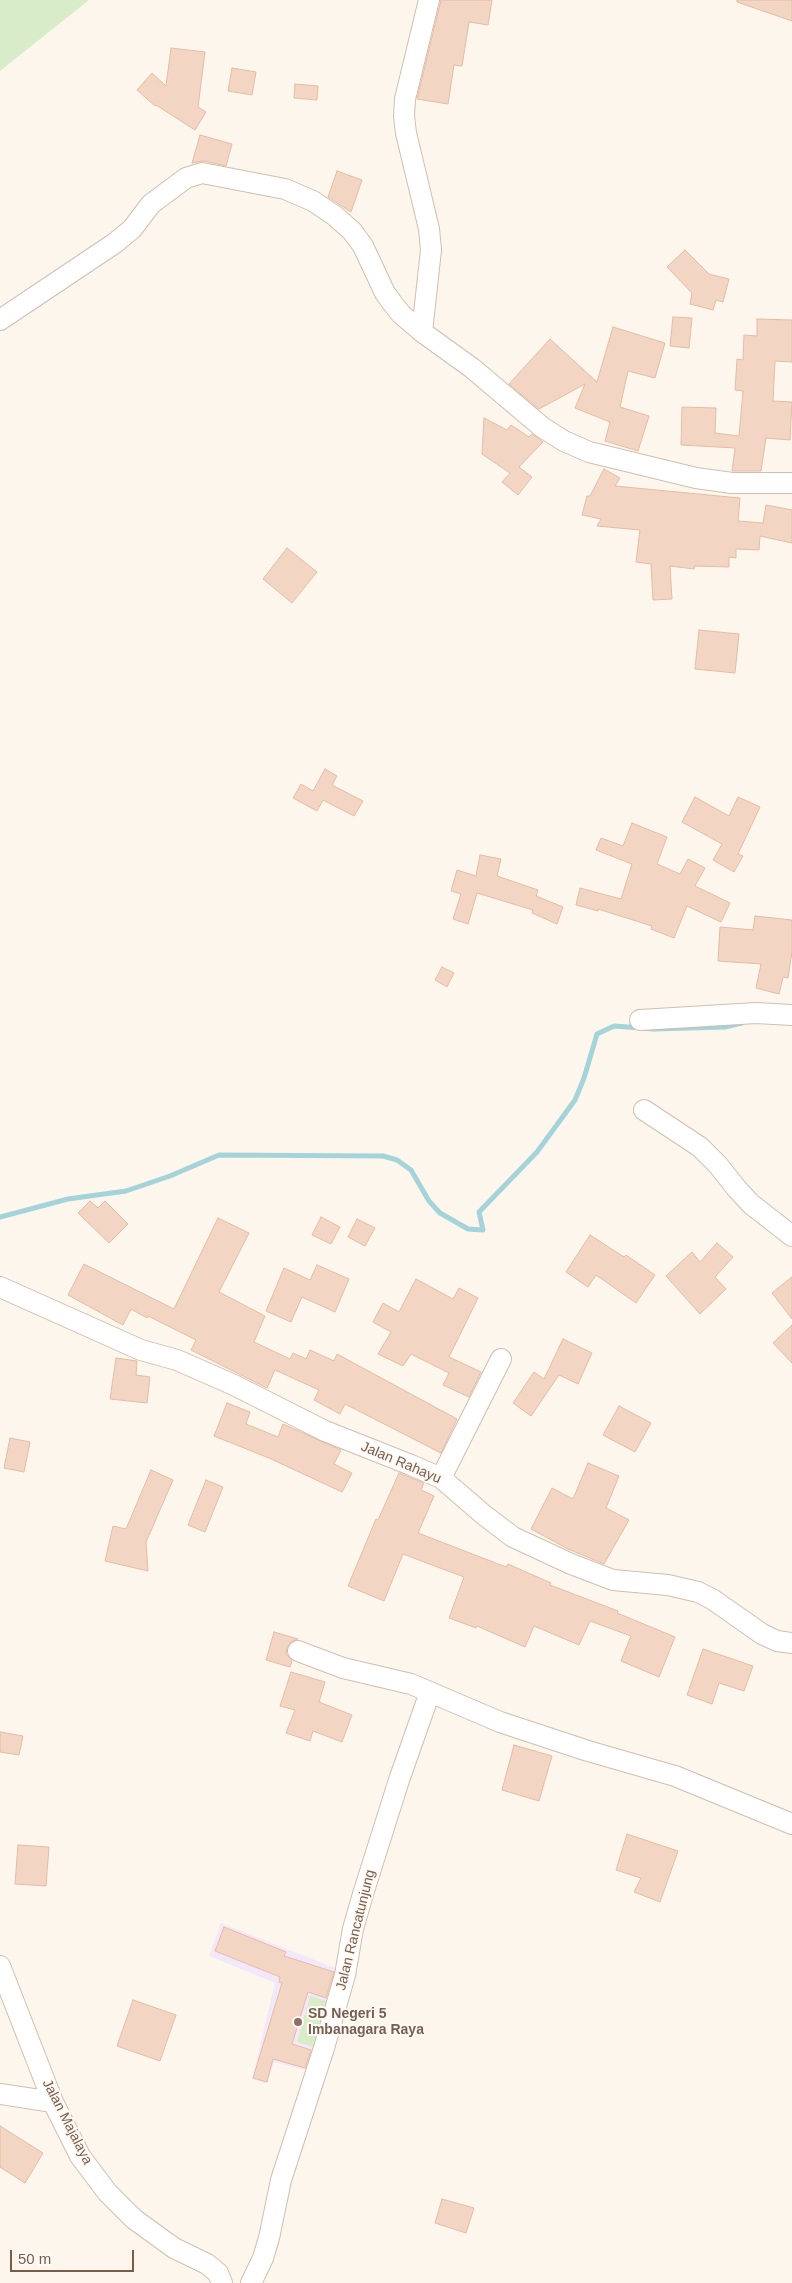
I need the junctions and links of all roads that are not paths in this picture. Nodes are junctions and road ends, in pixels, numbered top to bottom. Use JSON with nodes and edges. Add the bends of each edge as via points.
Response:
{"nodes":[{"id":1,"x":429,"y":0,"type":"edge"},
{"id":2,"x":0,"y":320,"type":"edge"},
{"id":3,"x":422,"y":332,"type":"junction"},
{"id":4,"x":792,"y":483,"type":"edge"},
{"id":5,"x":792,"y":1016,"type":"edge"},
{"id":6,"x":640,"y":1020,"type":"dead end"},
{"id":7,"x":644,"y":1110,"type":"dead end"},
{"id":8,"x":792,"y":1236,"type":"edge"},
{"id":9,"x":0,"y":1287,"type":"edge"},
{"id":10,"x":501,"y":1359,"type":"dead end"},
{"id":11,"x":441,"y":1478,"type":"junction"},
{"id":12,"x":792,"y":1643,"type":"edge"},
{"id":13,"x":298,"y":1651,"type":"dead end"},
{"id":14,"x":430,"y":1692,"type":"junction"},
{"id":15,"x":792,"y":1824,"type":"edge"},
{"id":16,"x":0,"y":1966,"type":"edge"},
{"id":17,"x":0,"y":2094,"type":"edge"},
{"id":18,"x":53,"y":2102,"type":"junction"},
{"id":19,"x":222,"y":2283,"type":"edge"},
{"id":20,"x":251,"y":2283,"type":"edge"}],
"edges":[{"from":1,"to":3,"type":"street","via":[[404,116],[431,250]]},
{"from":2,"to":3,"type":"street","via":[[115,243],[151,204],[186,178],[202,173],[285,189],[335,216],[363,246],[392,304]]},
{"from":3,"to":4,"type":"street","via":[[542,426],[589,452],[696,478],[732,483]]},
{"from":5,"to":6,"type":"street","via":[[756,1013]]},
{"from":7,"to":8,"type":"street","via":[[700,1147],[752,1204]]},
{"from":9,"to":11,"type":"street","name":"Jalan Rahayu","via":[[141,1350],[177,1360],[325,1431]]},
{"from":10,"to":11,"type":"street"},
{"from":11,"to":12,"type":"street","name":"Jalan Rahayu","via":[[513,1537],[613,1580],[698,1592],[762,1634]]},
{"from":13,"to":14,"type":"street","via":[[343,1668],[411,1684]]},
{"from":14,"to":15,"type":"street","via":[[500,1722],[675,1776]]},
{"from":14,"to":20,"type":"street","name":"Jalan Rancatunjung","via":[[363,1894],[324,2048],[281,2180],[263,2258]]},
{"from":16,"to":18,"type":"street","name":"Jalan Majalaya"},
{"from":17,"to":18,"type":"street"},
{"from":18,"to":19,"type":"street","name":"Jalan Majalaya","via":[[80,2156],[107,2192],[134,2219],[174,2248],[207,2264],[218,2273]]}]}
